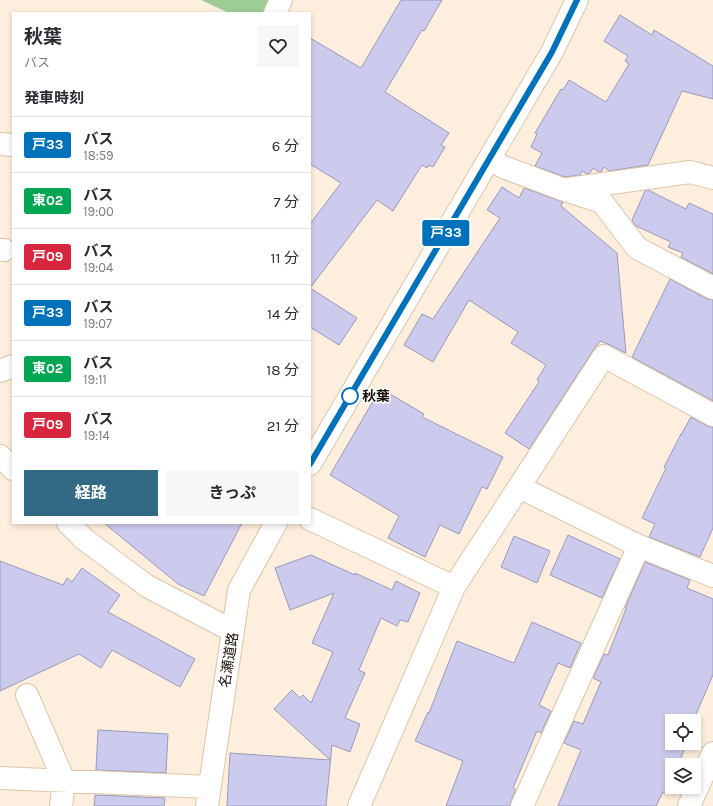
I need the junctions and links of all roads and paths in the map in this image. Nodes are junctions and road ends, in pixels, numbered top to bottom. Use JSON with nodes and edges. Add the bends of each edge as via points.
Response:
{"nodes":[{"id":1,"x":281,"y":0,"type":"edge"},
{"id":2,"x":578,"y":0,"type":"edge"},
{"id":3,"x":275,"y":12,"type":"edge"},
{"id":4,"x":0,"y":144,"type":"edge"},
{"id":5,"x":12,"y":145,"type":"edge"},
{"id":6,"x":490,"y":159,"type":"junction"},
{"id":7,"x":713,"y":178,"type":"edge"},
{"id":8,"x":562,"y":189,"type":"junction"},
{"id":9,"x":713,"y":288,"type":"edge"},
{"id":10,"x":12,"y":366,"type":"edge"},
{"id":11,"x":0,"y":371,"type":"edge"},
{"id":12,"x":713,"y":415,"type":"edge"},
{"id":13,"x":0,"y":456,"type":"edge"},
{"id":14,"x":311,"y":462,"type":"edge"},
{"id":15,"x":12,"y":468,"type":"edge"},
{"id":16,"x":519,"y":487,"type":"junction"},
{"id":17,"x":311,"y":519,"type":"edge"},
{"id":18,"x":69,"y":524,"type":"edge"},
{"id":19,"x":275,"y":524,"type":"edge"},
{"id":20,"x":639,"y":546,"type":"junction"},
{"id":21,"x":713,"y":576,"type":"edge"},
{"id":22,"x":454,"y":588,"type":"junction"},
{"id":23,"x":233,"y":631,"type":"junction"},
{"id":24,"x":26,"y":695,"type":"dead end"},
{"id":25,"x":713,"y":752,"type":"edge"},
{"id":26,"x":0,"y":778,"type":"edge"},
{"id":27,"x":64,"y":781,"type":"junction"},
{"id":28,"x":208,"y":797,"type":"edge"},
{"id":29,"x":61,"y":806,"type":"edge"},
{"id":30,"x":359,"y":806,"type":"edge"},
{"id":31,"x":522,"y":806,"type":"edge"},
{"id":32,"x":689,"y":806,"type":"edge"}],
"edges":[{"from":1,"to":3,"type":"street"},
{"from":2,"to":6,"type":"street","via":[[552,52]]},
{"from":4,"to":5,"type":"street"},
{"from":6,"to":8,"type":"street","via":[[503,167]]},
{"from":6,"to":14,"type":"street"},
{"from":7,"to":8,"type":"street","via":[[690,172]]},
{"from":8,"to":9,"type":"street","via":[[602,202],[637,248]]},
{"from":10,"to":11,"type":"street"},
{"from":12,"to":16,"type":"street","via":[[604,356]]},
{"from":13,"to":15,"type":"street"},
{"from":16,"to":20,"type":"street"},
{"from":16,"to":22,"type":"street"},
{"from":17,"to":22,"type":"street"},
{"from":18,"to":23,"type":"street","via":[[84,539],[147,586]]},
{"from":19,"to":23,"type":"street","name":"名瀬道路","via":[[239,590]]},
{"from":20,"to":21,"type":"street"},
{"from":20,"to":31,"type":"street"},
{"from":22,"to":30,"type":"street"},
{"from":23,"to":28,"type":"street","name":"名瀬道路"},
{"from":24,"to":27,"type":"street"},
{"from":25,"to":32,"type":"street"},
{"from":26,"to":27,"type":"street"},
{"from":27,"to":28,"type":"street"},
{"from":27,"to":29,"type":"street"}]}
